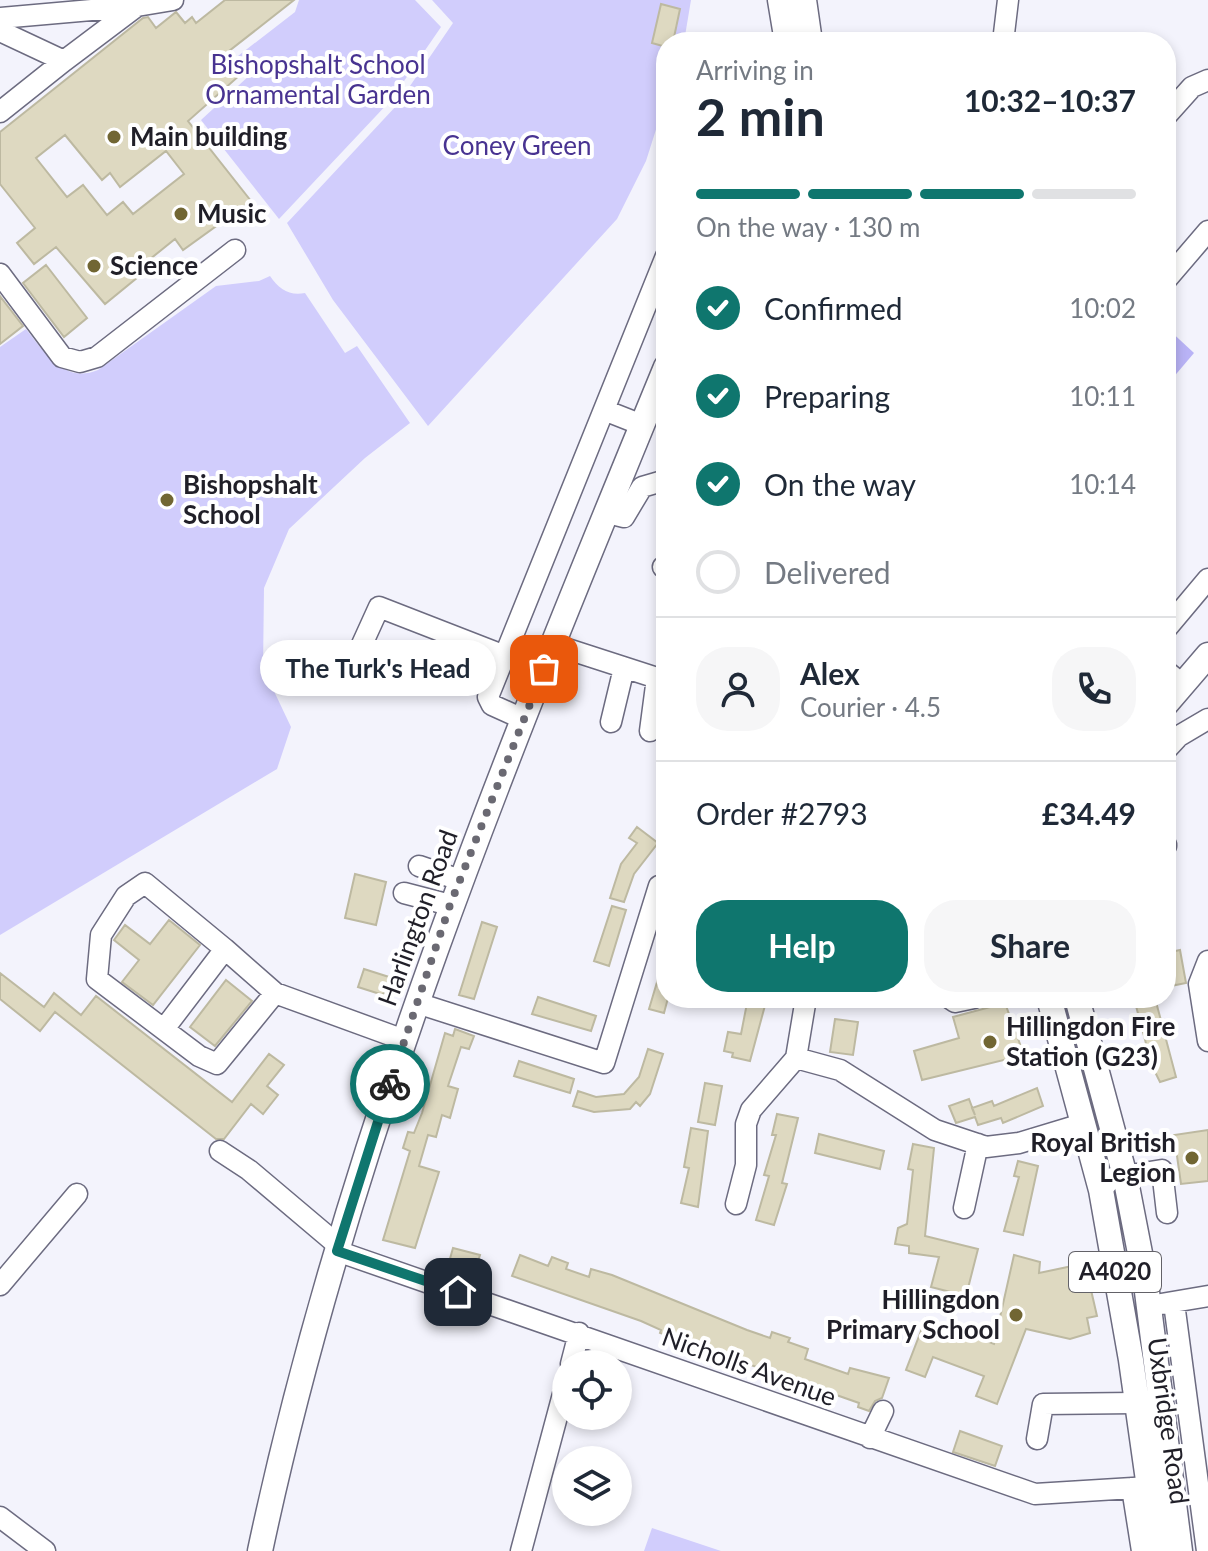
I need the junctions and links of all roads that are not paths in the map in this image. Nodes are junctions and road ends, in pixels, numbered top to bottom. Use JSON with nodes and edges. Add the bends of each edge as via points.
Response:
{"nodes":[{"id":1,"x":173,"y":0,"type":"edge"},
{"id":2,"x":780,"y":0,"type":"edge"},
{"id":3,"x":804,"y":0,"type":"edge"},
{"id":4,"x":1008,"y":0,"type":"edge"},
{"id":5,"x":137,"y":6,"type":"junction"},
{"id":6,"x":0,"y":18,"type":"edge"},
{"id":7,"x":0,"y":31,"type":"edge"},
{"id":8,"x":785,"y":32,"type":"edge"},
{"id":9,"x":809,"y":32,"type":"edge"},
{"id":10,"x":1004,"y":32,"type":"edge"},
{"id":11,"x":64,"y":61,"type":"junction"},
{"id":12,"x":1208,"y":80,"type":"edge"},
{"id":13,"x":1176,"y":105,"type":"edge"},
{"id":14,"x":0,"y":112,"type":"edge"},
{"id":15,"x":1208,"y":231,"type":"edge"},
{"id":16,"x":235,"y":250,"type":"dead end"},
{"id":17,"x":1176,"y":268,"type":"edge"},
{"id":18,"x":0,"y":274,"type":"edge"},
{"id":19,"x":656,"y":281,"type":"edge"},
{"id":20,"x":656,"y":391,"type":"edge"},
{"id":21,"x":604,"y":410,"type":"junction"},
{"id":22,"x":642,"y":425,"type":"junction"},
{"id":23,"x":656,"y":483,"type":"edge"},
{"id":24,"x":608,"y":513,"type":"junction"},
{"id":25,"x":1208,"y":579,"type":"edge"},
{"id":26,"x":1176,"y":617,"type":"edge"},
{"id":27,"x":555,"y":645,"type":"junction"},
{"id":28,"x":359,"y":651,"type":"dead end"},
{"id":29,"x":1208,"y":655,"type":"edge"},
{"id":30,"x":505,"y":656,"type":"junction"},
{"id":31,"x":624,"y":668,"type":"junction"},
{"id":32,"x":1176,"y":677,"type":"edge"},
{"id":33,"x":656,"y":678,"type":"edge"},
{"id":34,"x":656,"y":686,"type":"edge"},
{"id":35,"x":523,"y":719,"type":"junction"},
{"id":36,"x":1208,"y":719,"type":"edge"},
{"id":37,"x":611,"y":722,"type":"dead end"},
{"id":38,"x":650,"y":731,"type":"dead end"},
{"id":39,"x":1176,"y":737,"type":"edge"},
{"id":40,"x":419,"y":866,"type":"dead end"},
{"id":41,"x":460,"y":880,"type":"junction"},
{"id":42,"x":404,"y":893,"type":"dead end"},
{"id":43,"x":656,"y":896,"type":"edge"},
{"id":44,"x":450,"y":905,"type":"junction"},
{"id":45,"x":225,"y":949,"type":"junction"},
{"id":46,"x":1208,"y":961,"type":"edge"},
{"id":47,"x":275,"y":993,"type":"junction"},
{"id":48,"x":417,"y":1003,"type":"junction"},
{"id":49,"x":804,"y":1008,"type":"edge"},
{"id":50,"x":1050,"y":1008,"type":"edge"},
{"id":51,"x":1080,"y":1008,"type":"edge"},
{"id":52,"x":164,"y":1029,"type":"junction"},
{"id":53,"x":404,"y":1040,"type":"junction"},
{"id":54,"x":1208,"y":1041,"type":"edge"},
{"id":55,"x":796,"y":1058,"type":"junction"},
{"id":56,"x":1082,"y":1124,"type":"junction"},
{"id":57,"x":978,"y":1144,"type":"junction"},
{"id":58,"x":220,"y":1151,"type":"dead end"},
{"id":59,"x":1125,"y":1176,"type":"junction"},
{"id":60,"x":1101,"y":1190,"type":"junction"},
{"id":61,"x":77,"y":1194,"type":"dead end"},
{"id":62,"x":736,"y":1204,"type":"dead end"},
{"id":63,"x":964,"y":1208,"type":"dead end"},
{"id":64,"x":1167,"y":1213,"type":"dead end"},
{"id":65,"x":338,"y":1248,"type":"junction"},
{"id":66,"x":0,"y":1285,"type":"edge"},
{"id":67,"x":1208,"y":1296,"type":"edge"},
{"id":68,"x":1121,"y":1299,"type":"junction"},
{"id":69,"x":1174,"y":1303,"type":"junction"},
{"id":70,"x":1149,"y":1305,"type":"junction"},
{"id":71,"x":579,"y":1333,"type":"junction"},
{"id":72,"x":575,"y":1350,"type":"edge"},
{"id":73,"x":1135,"y":1403,"type":"junction"},
{"id":74,"x":883,"y":1411,"type":"dead end"},
{"id":75,"x":553,"y":1430,"type":"edge"},
{"id":76,"x":870,"y":1438,"type":"junction"},
{"id":77,"x":1037,"y":1439,"type":"dead end"},
{"id":78,"x":1140,"y":1488,"type":"junction"},
{"id":79,"x":0,"y":1517,"type":"edge"},
{"id":80,"x":45,"y":1551,"type":"edge"},
{"id":81,"x":260,"y":1551,"type":"edge"},
{"id":82,"x":521,"y":1551,"type":"edge"},
{"id":83,"x":1142,"y":1551,"type":"edge"},
{"id":84,"x":1158,"y":1551,"type":"edge"},
{"id":85,"x":1180,"y":1551,"type":"edge"},
{"id":86,"x":1207,"y":1551,"type":"edge"}],
"edges":[{"from":1,"to":5,"type":"street"},
{"from":2,"to":8,"type":"main road"},
{"from":3,"to":9,"type":"main road"},
{"from":4,"to":10,"type":"street"},
{"from":5,"to":6,"type":"street"},
{"from":5,"to":11,"type":"street"},
{"from":7,"to":11,"type":"street"},
{"from":11,"to":14,"type":"street"},
{"from":12,"to":13,"type":"street","via":[[1192,87]]},
{"from":15,"to":17,"type":"street"},
{"from":16,"to":18,"type":"street","via":[[97,357],[80,362],[62,357]]},
{"from":19,"to":21,"type":"street"},
{"from":20,"to":22,"type":"main road","name":"Harlington Road"},
{"from":21,"to":22,"type":"street"},
{"from":21,"to":30,"type":"street"},
{"from":22,"to":24,"type":"main road","name":"Harlington Road"},
{"from":23,"to":24,"type":"street","via":[[642,487],[624,517]]},
{"from":24,"to":27,"type":"main road","name":"Harlington Road"},
{"from":25,"to":26,"type":"street"},
{"from":27,"to":31,"type":"street"},
{"from":27,"to":35,"type":"main road","name":"Harlington Road"},
{"from":28,"to":30,"type":"street","via":[[379,607]]},
{"from":29,"to":32,"type":"main road"},
{"from":30,"to":35,"type":"street","via":[[489,702]]},
{"from":31,"to":33,"type":"street"},
{"from":31,"to":37,"type":"street"},
{"from":34,"to":38,"type":"street"},
{"from":35,"to":41,"type":"main road","name":"Harlington Road"},
{"from":36,"to":39,"type":"street"},
{"from":40,"to":41,"type":"street"},
{"from":41,"to":44,"type":"main road","name":"Harlington Road"},
{"from":42,"to":44,"type":"street"},
{"from":43,"to":48,"type":"street","via":[[604,1063]]},
{"from":44,"to":48,"type":"main road","name":"Harlington Road"},
{"from":45,"to":47,"type":"street"},
{"from":45,"to":52,"type":"street"},
{"from":45,"to":52,"type":"street","via":[[145,883],[126,896],[101,935],[97,979]]},
{"from":46,"to":54,"type":"street","via":[[1199,984]]},
{"from":47,"to":52,"type":"street","via":[[217,1064]]},
{"from":47,"to":53,"type":"street"},
{"from":48,"to":53,"type":"main road","name":"Harlington Road"},
{"from":49,"to":55,"type":"street"},
{"from":50,"to":56,"type":"main road","name":"Uxbridge Road","number":"A4020"},
{"from":51,"to":59,"type":"main road","name":"Uxbridge Road","number":"A4020"},
{"from":53,"to":65,"type":"main road","name":"Harlington Road"},
{"from":55,"to":57,"type":"street","via":[[840,1070],[935,1130]]},
{"from":55,"to":62,"type":"street","via":[[751,1110]]},
{"from":56,"to":57,"type":"street","via":[[1019,1143]]},
{"from":56,"to":60,"type":"main road","name":"Uxbridge Road","number":"A4020"},
{"from":57,"to":63,"type":"street"},
{"from":58,"to":65,"type":"street"},
{"from":59,"to":60,"type":"street","via":[[1112,1178]]},
{"from":59,"to":64,"type":"street","via":[[1162,1170]]},
{"from":59,"to":70,"type":"main road","name":"Uxbridge Road","number":"A4020"},
{"from":60,"to":68,"type":"main road","name":"Uxbridge Road","number":"A4020"},
{"from":61,"to":66,"type":"street"},
{"from":65,"to":71,"type":"street","name":"Nicholls Avenue"},
{"from":65,"to":81,"type":"main road","name":"Harlington Road"},
{"from":67,"to":69,"type":"street"},
{"from":68,"to":70,"type":"street","name":"Uxbridge Road"},
{"from":68,"to":73,"type":"main road","name":"Uxbridge Road","number":"A4020"},
{"from":69,"to":70,"type":"street"},
{"from":69,"to":86,"type":"street"},
{"from":70,"to":85,"type":"main road","name":"Uxbridge Road","number":"A4020"},
{"from":71,"to":72,"type":"street"},
{"from":71,"to":76,"type":"street","name":"Nicholls Avenue"},
{"from":73,"to":77,"type":"street","via":[[1043,1404]]},
{"from":73,"to":78,"type":"main road","name":"Uxbridge Road","number":"A4020"},
{"from":74,"to":76,"type":"street"},
{"from":75,"to":82,"type":"street"},
{"from":76,"to":78,"type":"street","name":"Nicholls Avenue","via":[[1035,1494]]},
{"from":78,"to":83,"type":"street"},
{"from":78,"to":84,"type":"main road","name":"Uxbridge Road","number":"A4020"},
{"from":79,"to":80,"type":"street"}]}
